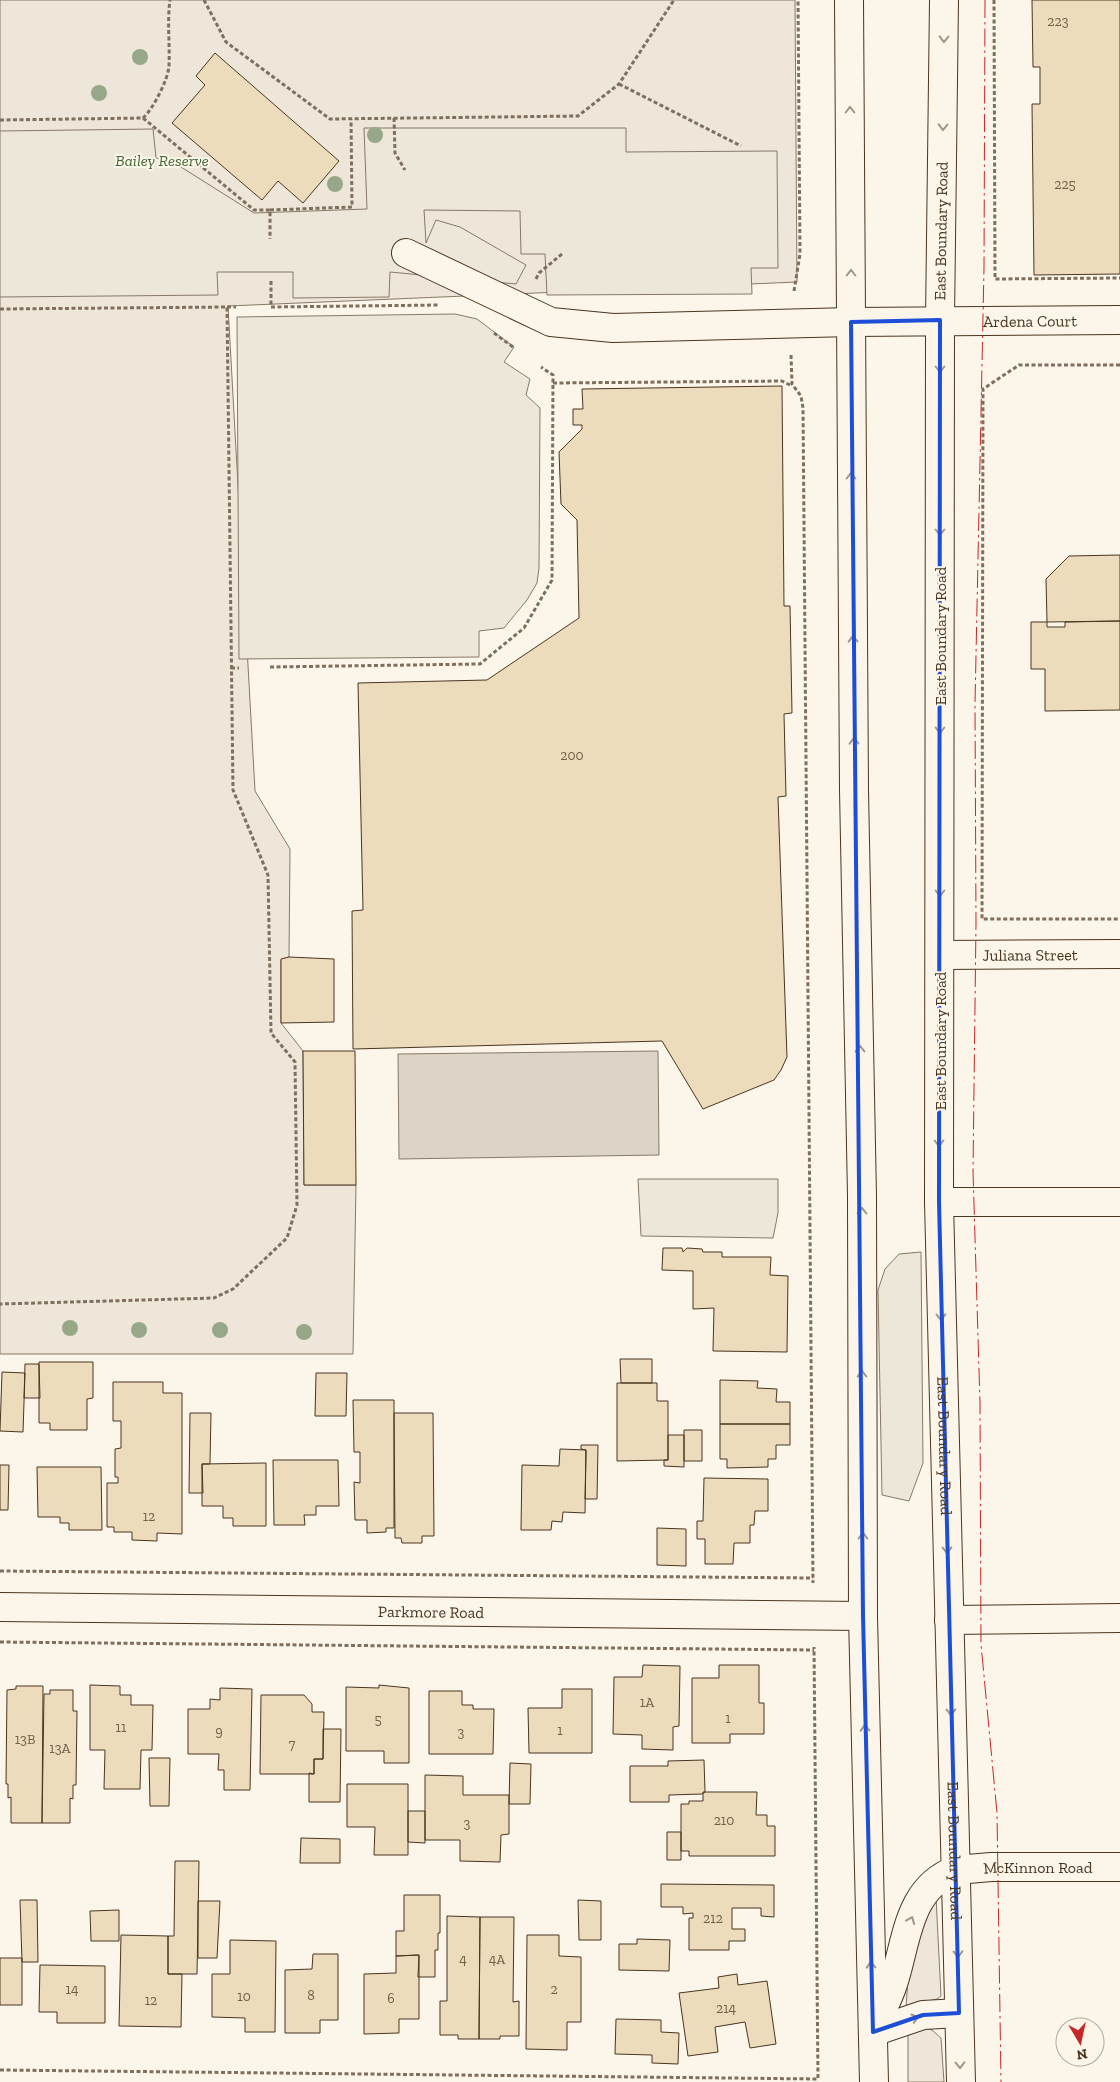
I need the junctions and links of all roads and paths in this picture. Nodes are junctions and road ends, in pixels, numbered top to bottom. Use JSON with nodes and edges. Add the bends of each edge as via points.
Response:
{"nodes":[{"id":1,"x":170,"y":0,"type":"edge"},
{"id":2,"x":204,"y":0,"type":"edge"},
{"id":3,"x":674,"y":0,"type":"edge"},
{"id":4,"x":798,"y":0,"type":"edge"},
{"id":5,"x":849,"y":0,"type":"edge"},
{"id":6,"x":944,"y":0,"type":"edge"},
{"id":7,"x":994,"y":0,"type":"edge"},
{"id":8,"x":619,"y":84,"type":"junction"},
{"id":9,"x":143,"y":118,"type":"junction"},
{"id":10,"x":394,"y":118,"type":"junction"},
{"id":11,"x":351,"y":119,"type":"junction"},
{"id":12,"x":0,"y":120,"type":"edge"},
{"id":13,"x":741,"y":146,"type":"dead end"},
{"id":14,"x":405,"y":170,"type":"dead end"},
{"id":15,"x":270,"y":210,"type":"junction"},
{"id":16,"x":270,"y":239,"type":"dead end"},
{"id":17,"x":406,"y":253,"type":"dead end"},
{"id":18,"x":562,"y":254,"type":"dead end"},
{"id":19,"x":1120,"y":278,"type":"edge"},
{"id":20,"x":271,"y":281,"type":"dead end"},
{"id":21,"x":532,"y":286,"type":"dead end"},
{"id":22,"x":446,"y":305,"type":"dead end"},
{"id":23,"x":227,"y":307,"type":"junction"},
{"id":24,"x":236,"y":307,"type":"dead end"},
{"id":25,"x":0,"y":309,"type":"edge"},
{"id":26,"x":940,"y":320,"type":"junction"},
{"id":27,"x":1120,"y":320,"type":"edge"},
{"id":28,"x":851,"y":322,"type":"junction"},
{"id":29,"x":792,"y":324,"type":"junction"},
{"id":30,"x":486,"y":327,"type":"dead end"},
{"id":31,"x":513,"y":347,"type":"dead end"},
{"id":32,"x":1120,"y":365,"type":"edge"},
{"id":33,"x":541,"y":367,"type":"dead end"},
{"id":34,"x":553,"y":384,"type":"junction"},
{"id":35,"x":795,"y":387,"type":"junction"},
{"id":36,"x":270,"y":667,"type":"dead end"},
{"id":37,"x":231,"y":668,"type":"junction"},
{"id":38,"x":239,"y":668,"type":"dead end"},
{"id":39,"x":1120,"y":919,"type":"edge"},
{"id":40,"x":1120,"y":954,"type":"edge"},
{"id":41,"x":940,"y":955,"type":"junction"},
{"id":42,"x":939,"y":1202,"type":"junction"},
{"id":43,"x":1120,"y":1202,"type":"edge"},
{"id":44,"x":0,"y":1304,"type":"edge"},
{"id":45,"x":0,"y":1571,"type":"edge"},
{"id":46,"x":813,"y":1578,"type":"junction"},
{"id":47,"x":0,"y":1607,"type":"edge"},
{"id":48,"x":814,"y":1615,"type":"junction"},
{"id":49,"x":863,"y":1616,"type":"junction"},
{"id":50,"x":1120,"y":1618,"type":"edge"},
{"id":51,"x":949,"y":1620,"type":"junction"},
{"id":52,"x":0,"y":1642,"type":"edge"},
{"id":53,"x":814,"y":1650,"type":"junction"},
{"id":54,"x":1120,"y":1866,"type":"edge"},
{"id":55,"x":956,"y":1870,"type":"junction"},
{"id":56,"x":959,"y":2013,"type":"junction"},
{"id":57,"x":873,"y":2032,"type":"junction"},
{"id":58,"x":0,"y":2070,"type":"edge"},
{"id":59,"x":874,"y":2082,"type":"edge"},
{"id":60,"x":961,"y":2082,"type":"edge"}],
"edges":[{"from":1,"to":9,"type":"path","via":[[167,17],[169,68],[151,111]]},
{"from":2,"to":11,"type":"path","via":[[226,42],[330,119]]},
{"from":3,"to":8,"type":"path"},
{"from":4,"to":29,"type":"path","via":[[800,254],[792,298]]},
{"from":28,"to":5,"type":"main road","one_way":true},
{"from":6,"to":26,"type":"main road","name":"East Boundary Road","one_way":true},
{"from":7,"to":19,"type":"path","via":[[995,279]]},
{"from":8,"to":10,"type":"path","via":[[578,116]]},
{"from":8,"to":13,"type":"path"},
{"from":9,"to":12,"type":"path"},
{"from":9,"to":15,"type":"path","via":[[254,210]]},
{"from":10,"to":11,"type":"path"},
{"from":10,"to":14,"type":"path","via":[[395,153]]},
{"from":11,"to":15,"type":"path","via":[[352,207]]},
{"from":15,"to":16,"type":"path"},
{"from":17,"to":29,"type":"main road","name":"Ardena Court","via":[[552,322],[637,328]]},
{"from":18,"to":21,"type":"path","via":[[539,272]]},
{"from":20,"to":22,"type":"path","via":[[271,307]]},
{"from":23,"to":24,"type":"path"},
{"from":23,"to":25,"type":"path"},
{"from":23,"to":37,"type":"path"},
{"from":26,"to":27,"type":"main road","name":"Ardena Court"},
{"from":26,"to":28,"type":"main road","name":"Ardena Court"},
{"from":26,"to":41,"type":"main road","name":"East Boundary Road","one_way":true},
{"from":28,"to":29,"type":"main road","name":"Ardena Court"},
{"from":49,"to":28,"type":"main road","one_way":true,"via":[[862,1177],[854,762]]},
{"from":29,"to":35,"type":"path","via":[[791,371]]},
{"from":30,"to":31,"type":"path"},
{"from":32,"to":39,"type":"path","via":[[1019,365],[983,389],[982,919]]},
{"from":33,"to":34,"type":"path","via":[[553,375]]},
{"from":34,"to":35,"type":"path","via":[[782,381]]},
{"from":34,"to":36,"type":"path","via":[[552,580],[524,628],[480,664]]},
{"from":35,"to":46,"type":"path","via":[[803,408]]},
{"from":37,"to":38,"type":"path"},
{"from":37,"to":44,"type":"path","via":[[232,790],[268,875],[271,1033],[295,1062],[297,1205],[287,1238],[234,1289],[214,1298]]},
{"from":40,"to":41,"type":"main road","name":"Juliana Street"},
{"from":41,"to":42,"type":"main road","name":"East Boundary Road","one_way":true},
{"from":42,"to":43,"type":"main road"},
{"from":42,"to":51,"type":"main road","name":"East Boundary Road","one_way":true},
{"from":45,"to":46,"type":"path"},
{"from":46,"to":48,"type":"path"},
{"from":47,"to":48,"type":"main road","name":"Parkmore Road"},
{"from":48,"to":49,"type":"main road","name":"Parkmore Road"},
{"from":48,"to":53,"type":"path"},
{"from":57,"to":49,"type":"main road","one_way":true},
{"from":50,"to":51,"type":"main road"},
{"from":51,"to":55,"type":"main road","name":"East Boundary Road","one_way":true},
{"from":52,"to":53,"type":"path"},
{"from":53,"to":58,"type":"path","via":[[818,2079]]},
{"from":54,"to":55,"type":"main road","name":"McKinnon Road","via":[[991,1866]]},
{"from":55,"to":56,"type":"main road","name":"East Boundary Road","one_way":true},
{"from":57,"to":55,"type":"main road","one_way":true,"via":[[893,1984],[902,1941],[915,1909],[931,1884]]},
{"from":57,"to":56,"type":"main road","one_way":true,"via":[[923,2016]]},
{"from":56,"to":60,"type":"main road","name":"East Boundary Road","one_way":true},
{"from":57,"to":59,"type":"main road"}]}
